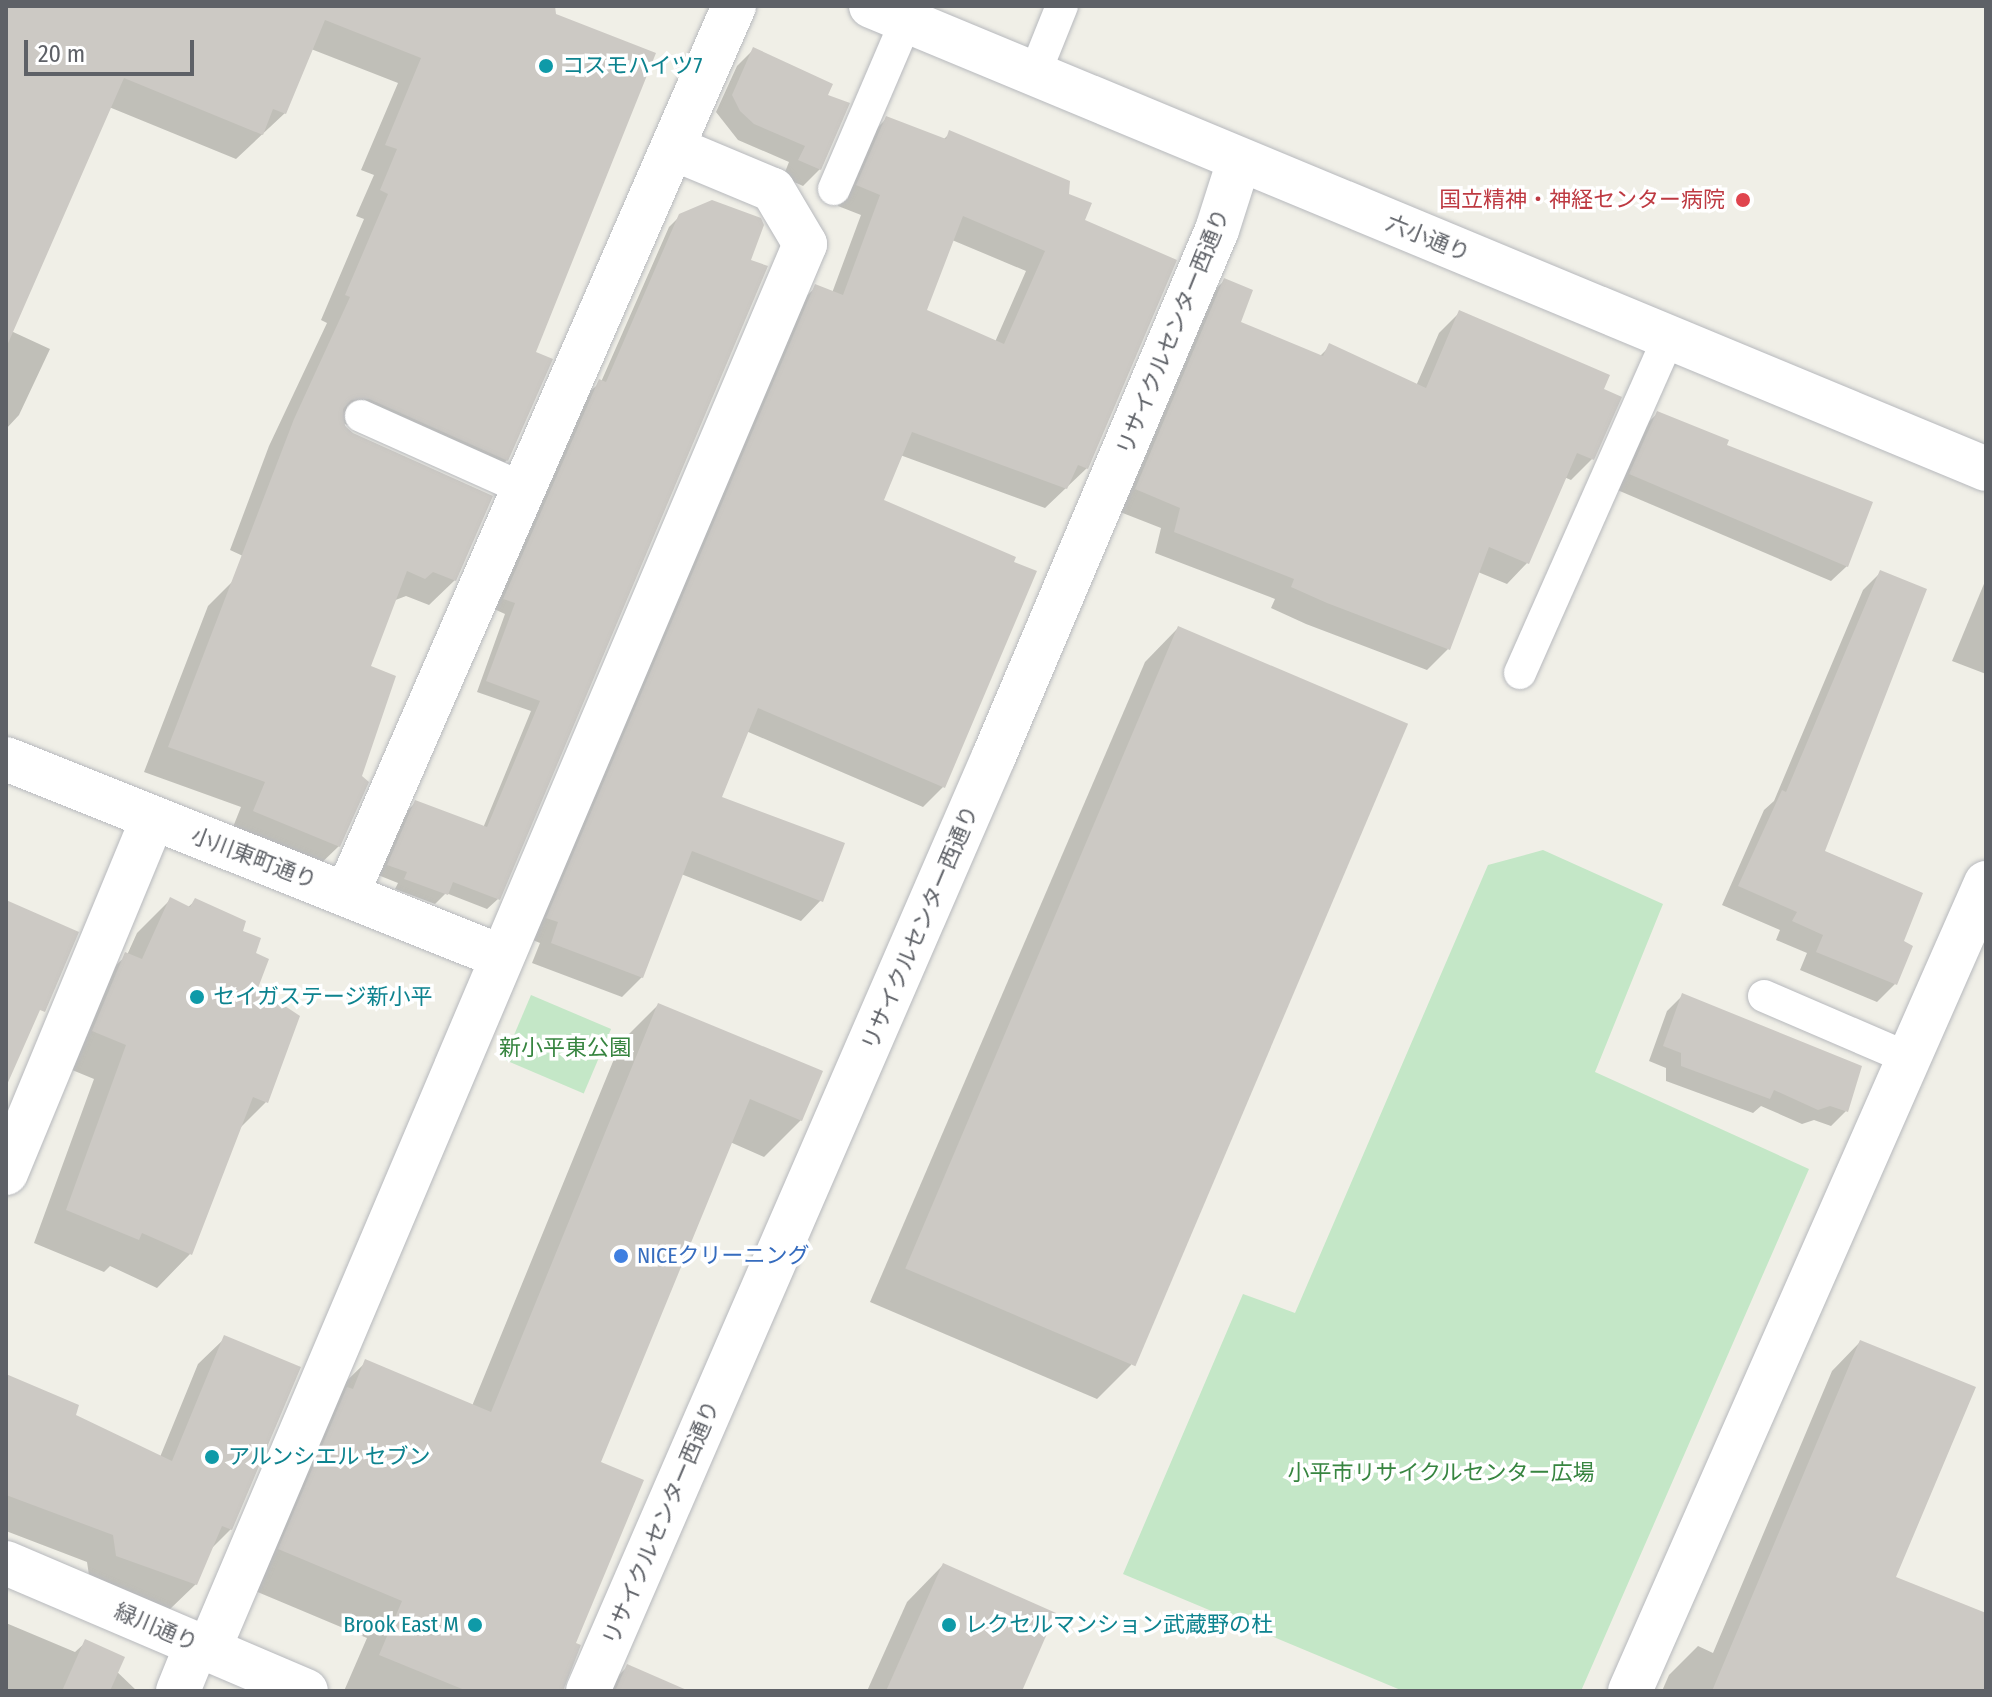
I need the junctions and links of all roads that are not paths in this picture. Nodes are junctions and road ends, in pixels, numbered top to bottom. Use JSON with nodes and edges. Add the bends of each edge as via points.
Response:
{"nodes":[{"id":1,"x":734,"y":6,"type":"edge"},
{"id":2,"x":1062,"y":6,"type":"edge"},
{"id":3,"x":889,"y":13,"type":"edge"},
{"id":4,"x":1035,"y":73,"type":"junction"},
{"id":5,"x":675,"y":149,"type":"junction"},
{"id":6,"x":1239,"y":161,"type":"junction"},
{"id":7,"x":834,"y":189,"type":"dead end"},
{"id":8,"x":1669,"y":337,"type":"junction"},
{"id":9,"x":361,"y":416,"type":"dead end"},
{"id":10,"x":1986,"y":469,"type":"edge"},
{"id":11,"x":524,"y":489,"type":"junction"},
{"id":12,"x":1520,"y":673,"type":"dead end"},
{"id":13,"x":6,"y":759,"type":"edge"},
{"id":14,"x":153,"y":818,"type":"junction"},
{"id":15,"x":1986,"y":883,"type":"edge"},
{"id":16,"x":347,"y":894,"type":"junction"},
{"id":17,"x":502,"y":957,"type":"junction"},
{"id":18,"x":1764,"y":996,"type":"dead end"},
{"id":19,"x":1910,"y":1059,"type":"junction"},
{"id":20,"x":6,"y":1173,"type":"edge"},
{"id":21,"x":6,"y":1563,"type":"edge"},
{"id":22,"x":203,"y":1647,"type":"junction"},
{"id":23,"x":178,"y":1691,"type":"edge"},
{"id":24,"x":306,"y":1691,"type":"edge"},
{"id":25,"x":588,"y":1691,"type":"edge"},
{"id":26,"x":1630,"y":1691,"type":"edge"}],
"edges":[{"from":1,"to":5,"type":"street"},
{"from":2,"to":4,"type":"lane"},
{"from":3,"to":4,"type":"street","name":"六小通り"},
{"from":3,"to":7,"type":"lane"},
{"from":4,"to":6,"type":"street","name":"六小通り"},
{"from":5,"to":11,"type":"street"},
{"from":5,"to":17,"type":"street","via":[[773,190],[805,244]]},
{"from":6,"to":8,"type":"street","name":"六小通り"},
{"from":6,"to":25,"type":"street","name":"リサイクルセンター西通り","via":[[1211,245],[994,756]]},
{"from":8,"to":10,"type":"street","name":"六小通り"},
{"from":8,"to":12,"type":"lane"},
{"from":9,"to":11,"type":"lane"},
{"from":11,"to":16,"type":"street"},
{"from":13,"to":14,"type":"street","name":"小川東町通り"},
{"from":14,"to":16,"type":"street","name":"小川東町通り"},
{"from":14,"to":20,"type":"street"},
{"from":15,"to":19,"type":"street"},
{"from":16,"to":17,"type":"street","name":"小川東町通り"},
{"from":17,"to":22,"type":"street"},
{"from":18,"to":19,"type":"lane"},
{"from":19,"to":26,"type":"street"},
{"from":21,"to":22,"type":"street","name":"緑川通り"},
{"from":22,"to":23,"type":"street"},
{"from":22,"to":24,"type":"street","name":"緑川通り"}]}
